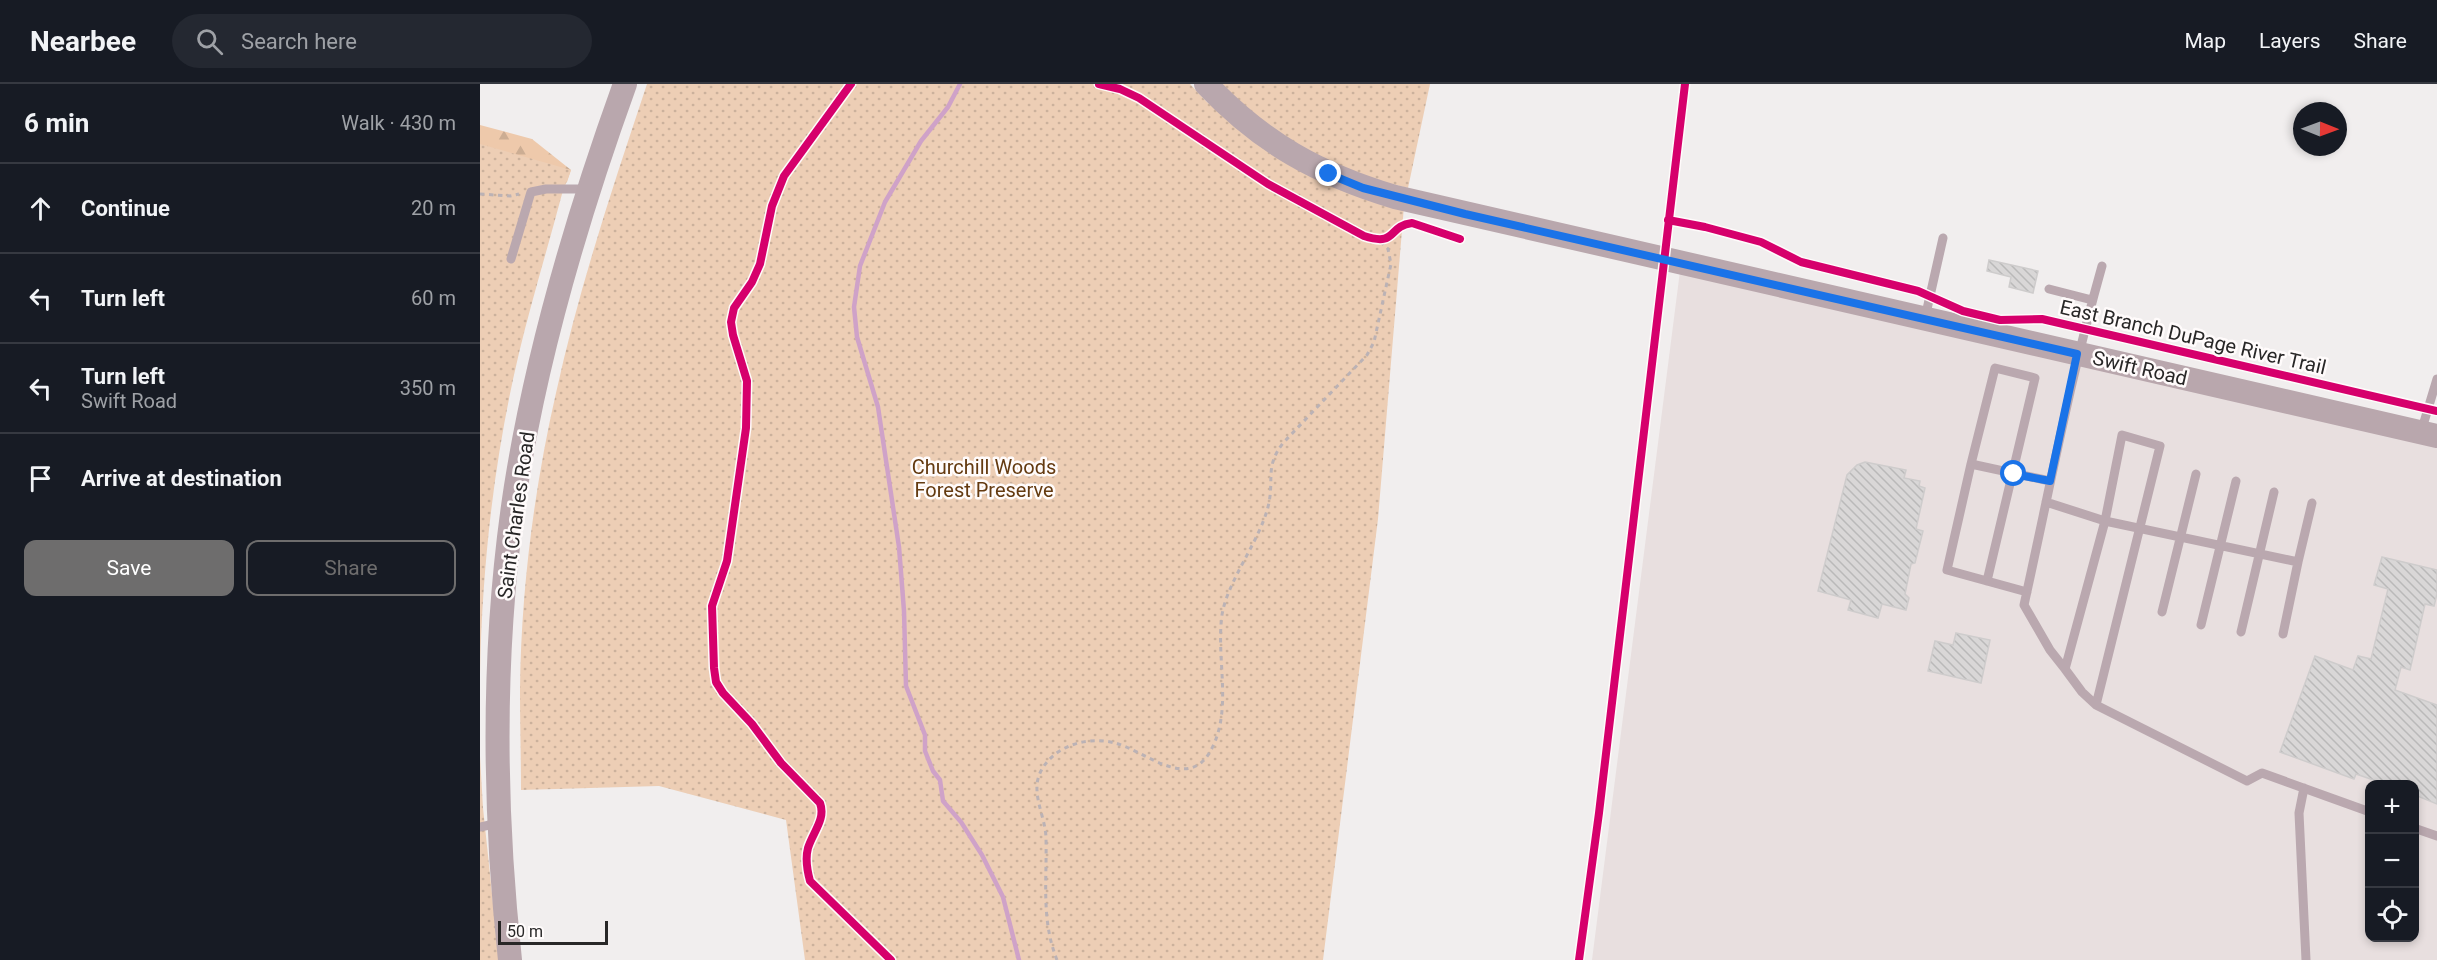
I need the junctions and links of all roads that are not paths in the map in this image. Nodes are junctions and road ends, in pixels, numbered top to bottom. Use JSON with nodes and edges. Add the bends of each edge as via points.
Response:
{"nodes":[{"id":1,"x":625,"y":84,"type":"edge"},
{"id":2,"x":1206,"y":84,"type":"edge"},
{"id":3,"x":589,"y":189,"type":"junction"},
{"id":4,"x":1943,"y":238,"type":"dead end"},
{"id":5,"x":511,"y":258,"type":"dead end"},
{"id":6,"x":2102,"y":266,"type":"dead end"},
{"id":7,"x":2049,"y":289,"type":"dead end"},
{"id":8,"x":2092,"y":300,"type":"junction"},
{"id":9,"x":1925,"y":319,"type":"junction"},
{"id":10,"x":2077,"y":354,"type":"junction"},
{"id":11,"x":2437,"y":379,"type":"edge"},
{"id":12,"x":2429,"y":434,"type":"edge"},
{"id":13,"x":1971,"y":464,"type":"junction"},
{"id":14,"x":2014,"y":474,"type":"junction"},
{"id":15,"x":2196,"y":474,"type":"dead end"},
{"id":16,"x":2050,"y":481,"type":"junction"},
{"id":17,"x":2236,"y":481,"type":"dead end"},
{"id":18,"x":2274,"y":492,"type":"dead end"},
{"id":19,"x":2046,"y":502,"type":"junction"},
{"id":20,"x":2312,"y":503,"type":"dead end"},
{"id":21,"x":2105,"y":521,"type":"junction"},
{"id":22,"x":2140,"y":527,"type":"junction"},
{"id":23,"x":2180,"y":536,"type":"junction"},
{"id":24,"x":2220,"y":545,"type":"junction"},
{"id":25,"x":2260,"y":554,"type":"junction"},
{"id":26,"x":2298,"y":562,"type":"junction"},
{"id":27,"x":1987,"y":581,"type":"junction"},
{"id":28,"x":2027,"y":592,"type":"junction"},
{"id":29,"x":2162,"y":612,"type":"dead end"},
{"id":30,"x":2202,"y":625,"type":"dead end"},
{"id":31,"x":2241,"y":632,"type":"dead end"},
{"id":32,"x":2283,"y":634,"type":"dead end"},
{"id":33,"x":2065,"y":669,"type":"junction"},
{"id":34,"x":2096,"y":705,"type":"junction"},
{"id":35,"x":2304,"y":788,"type":"junction"},
{"id":36,"x":2365,"y":810,"type":"edge"},
{"id":37,"x":490,"y":825,"type":"edge"},
{"id":38,"x":2419,"y":829,"type":"edge"},
{"id":39,"x":2437,"y":836,"type":"edge"},
{"id":40,"x":510,"y":960,"type":"edge"},
{"id":41,"x":2306,"y":960,"type":"edge"}],
"edges":[{"from":1,"to":3,"type":"street","name":"Saint Charles Road"},
{"from":2,"to":9,"type":"street","name":"Swift Road","via":[[1287,152],[1363,188]]},
{"from":3,"to":5,"type":"lane","via":[[546,189],[530,194]]},
{"from":3,"to":37,"type":"street","name":"Saint Charles Road","via":[[542,356],[516,487],[506,572]]},
{"from":4,"to":9,"type":"lane"},
{"from":6,"to":8,"type":"lane"},
{"from":7,"to":8,"type":"lane"},
{"from":8,"to":10,"type":"lane"},
{"from":9,"to":10,"type":"street","name":"Swift Road"},
{"from":10,"to":12,"type":"street","name":"Swift Road"},
{"from":10,"to":16,"type":"lane"},
{"from":11,"to":12,"type":"lane"},
{"from":13,"to":14,"type":"lane"},
{"from":13,"to":14,"type":"lane","via":[[1995,368],[2035,378]]},
{"from":13,"to":27,"type":"lane","via":[[1947,570]]},
{"from":14,"to":16,"type":"lane"},
{"from":14,"to":27,"type":"lane"},
{"from":15,"to":23,"type":"lane"},
{"from":16,"to":19,"type":"lane"},
{"from":17,"to":24,"type":"lane"},
{"from":18,"to":25,"type":"lane"},
{"from":19,"to":21,"type":"lane"},
{"from":19,"to":28,"type":"lane"},
{"from":20,"to":26,"type":"lane"},
{"from":21,"to":22,"type":"lane"},
{"from":21,"to":22,"type":"lane","via":[[2122,435],[2160,446]]},
{"from":21,"to":33,"type":"lane"},
{"from":22,"to":23,"type":"lane"},
{"from":22,"to":34,"type":"lane"},
{"from":23,"to":24,"type":"lane"},
{"from":23,"to":29,"type":"lane"},
{"from":24,"to":25,"type":"lane"},
{"from":24,"to":30,"type":"lane"},
{"from":25,"to":26,"type":"lane"},
{"from":25,"to":31,"type":"lane"},
{"from":26,"to":32,"type":"lane"},
{"from":27,"to":28,"type":"lane"},
{"from":28,"to":33,"type":"lane","via":[[2024,605]]},
{"from":33,"to":34,"type":"lane"},
{"from":34,"to":35,"type":"lane","via":[[2247,781],[2262,773]]},
{"from":35,"to":36,"type":"lane"},
{"from":35,"to":41,"type":"lane","via":[[2299,813]]},
{"from":37,"to":40,"type":"street","name":"Saint Charles Road"},
{"from":38,"to":39,"type":"lane"}]}
